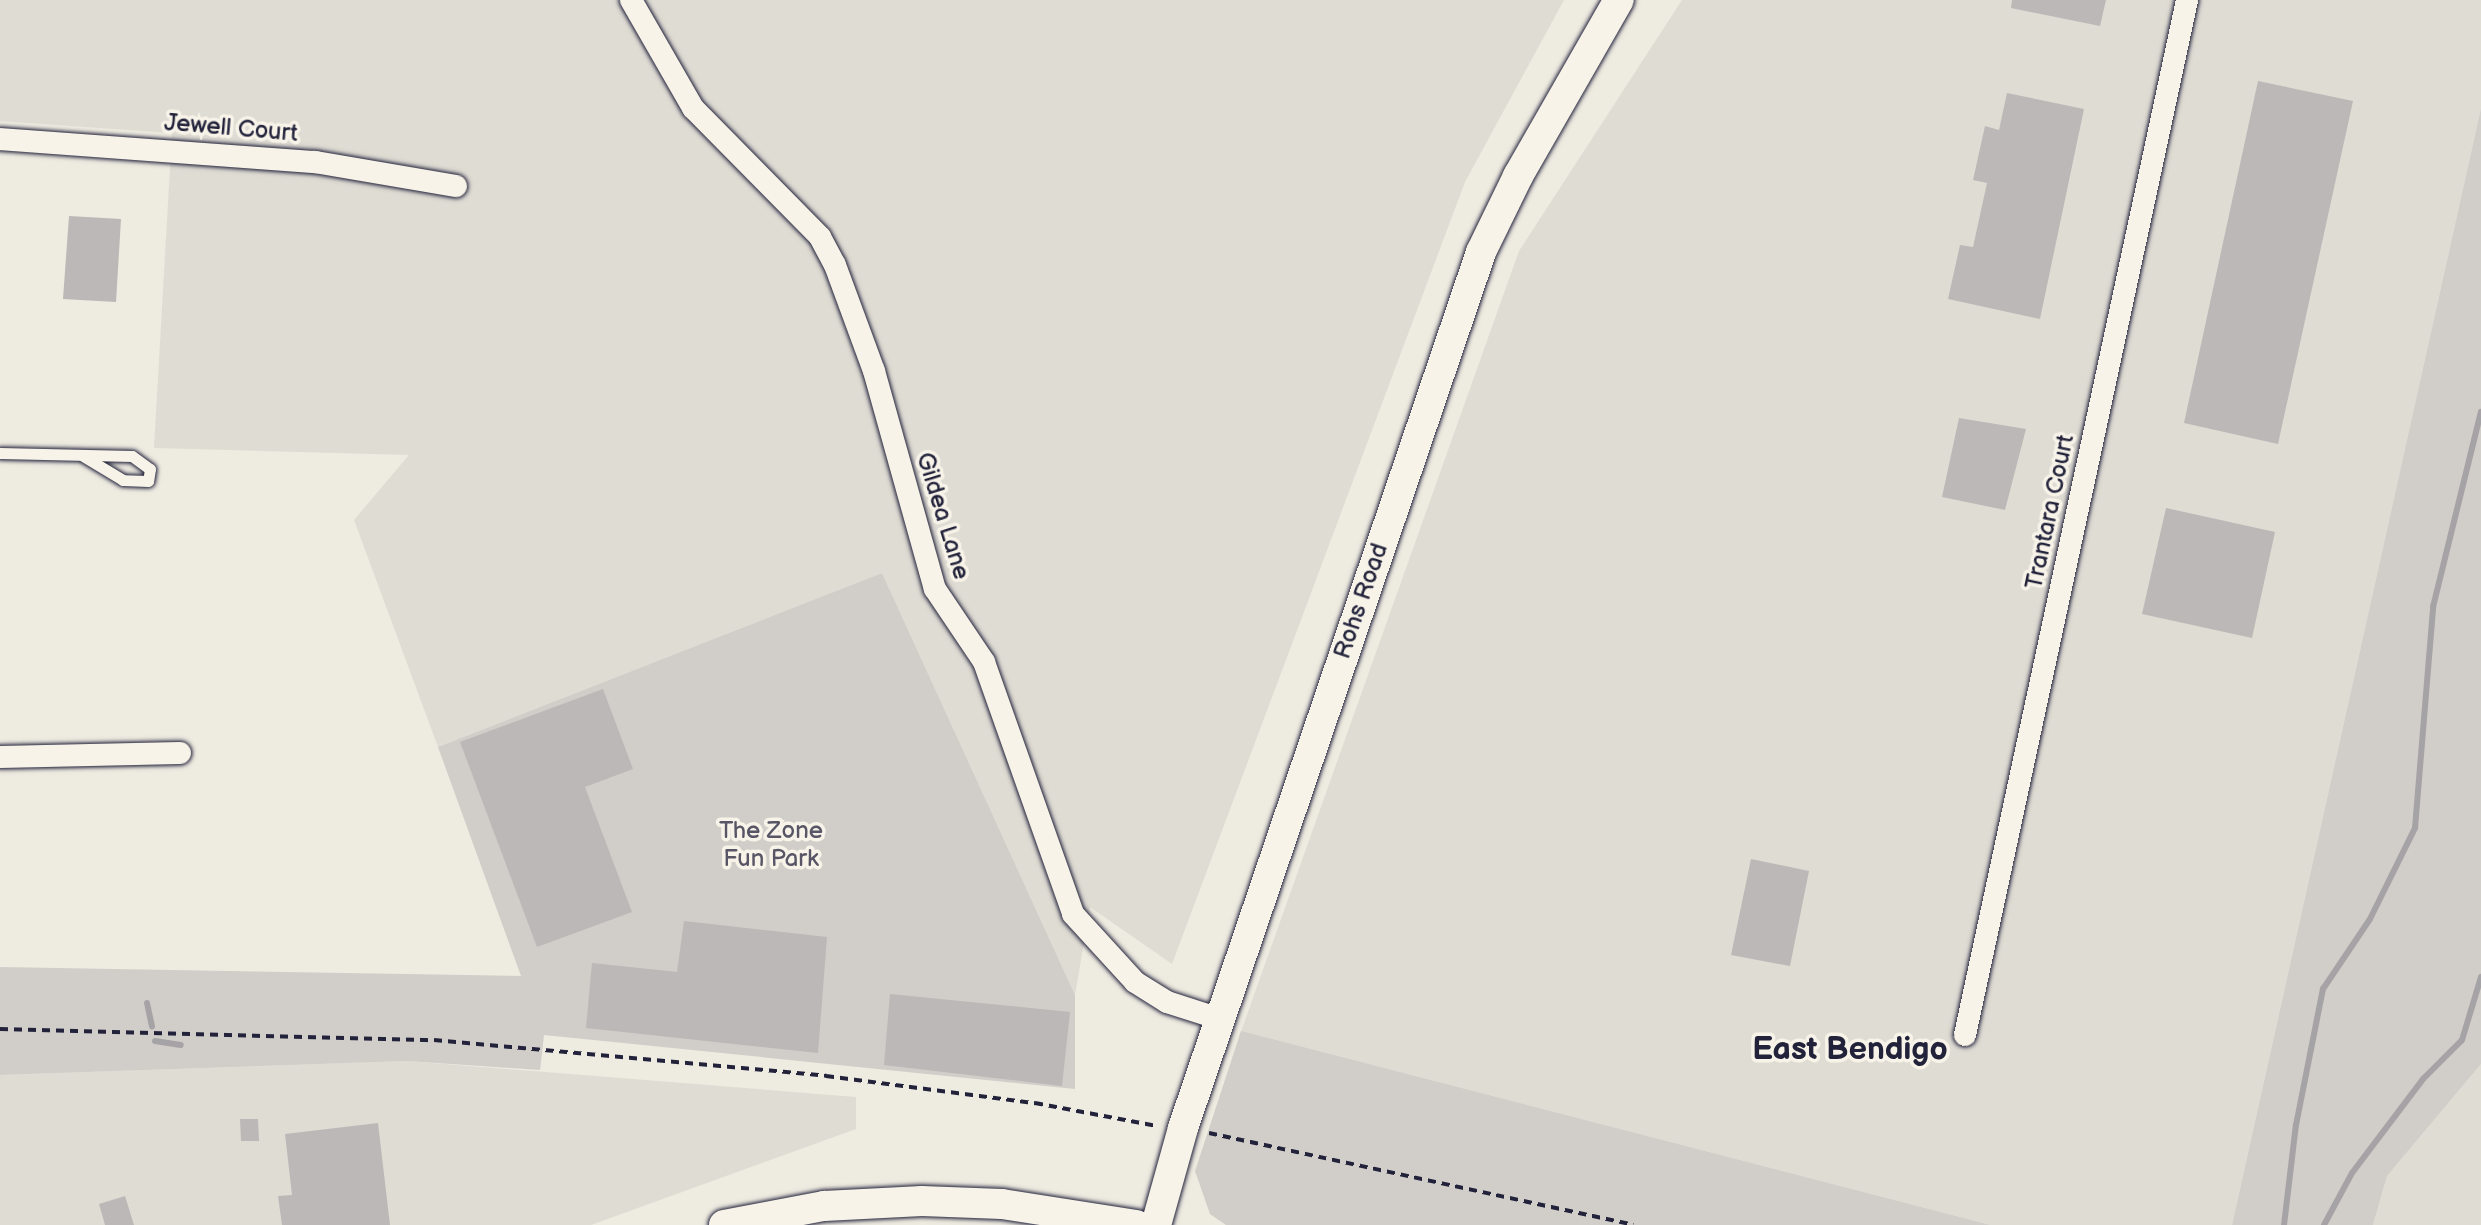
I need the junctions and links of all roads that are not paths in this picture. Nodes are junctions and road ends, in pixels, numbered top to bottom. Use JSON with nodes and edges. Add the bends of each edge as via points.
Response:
{"nodes":[{"id":1,"x":631,"y":0,"type":"edge"},
{"id":2,"x":1619,"y":0,"type":"edge"},
{"id":3,"x":2187,"y":0,"type":"edge"},
{"id":4,"x":0,"y":139,"type":"edge"},
{"id":5,"x":456,"y":186,"type":"dead end"},
{"id":6,"x":0,"y":453,"type":"edge"},
{"id":7,"x":83,"y":456,"type":"junction"},
{"id":8,"x":180,"y":753,"type":"dead end"},
{"id":9,"x":0,"y":757,"type":"edge"},
{"id":10,"x":1220,"y":1019,"type":"junction"},
{"id":11,"x":1965,"y":1035,"type":"dead end"},
{"id":12,"x":824,"y":1215,"type":"edge"},
{"id":13,"x":780,"y":1219,"type":"edge"},
{"id":14,"x":724,"y":1225,"type":"edge"},
{"id":15,"x":1136,"y":1225,"type":"edge"},
{"id":16,"x":1156,"y":1225,"type":"edge"}],
"edges":[{"from":1,"to":10,"type":"street","name":"Gildea Lane","via":[[693,108],[820,237],[835,265],[874,371],[935,589],[984,662],[1073,914],[1135,982],[1167,1002]]},
{"from":2,"to":10,"type":"main road","name":"Rohs Road","via":[[1481,252]]},
{"from":3,"to":11,"type":"street","name":"Trantara Court"},
{"from":4,"to":5,"type":"street","name":"Jewell Court","via":[[315,162]]},
{"from":6,"to":7,"type":"lane"},
{"from":7,"to":7,"type":"lane","via":[[132,456],[150,469],[148,481],[123,480]]},
{"from":8,"to":9,"type":"street"},
{"from":10,"to":16,"type":"main road","name":"Rohs Road"},
{"from":12,"to":13,"type":"main road"},
{"from":12,"to":15,"type":"main road","via":[[974,1202]]},
{"from":13,"to":14,"type":"main road"}]}
